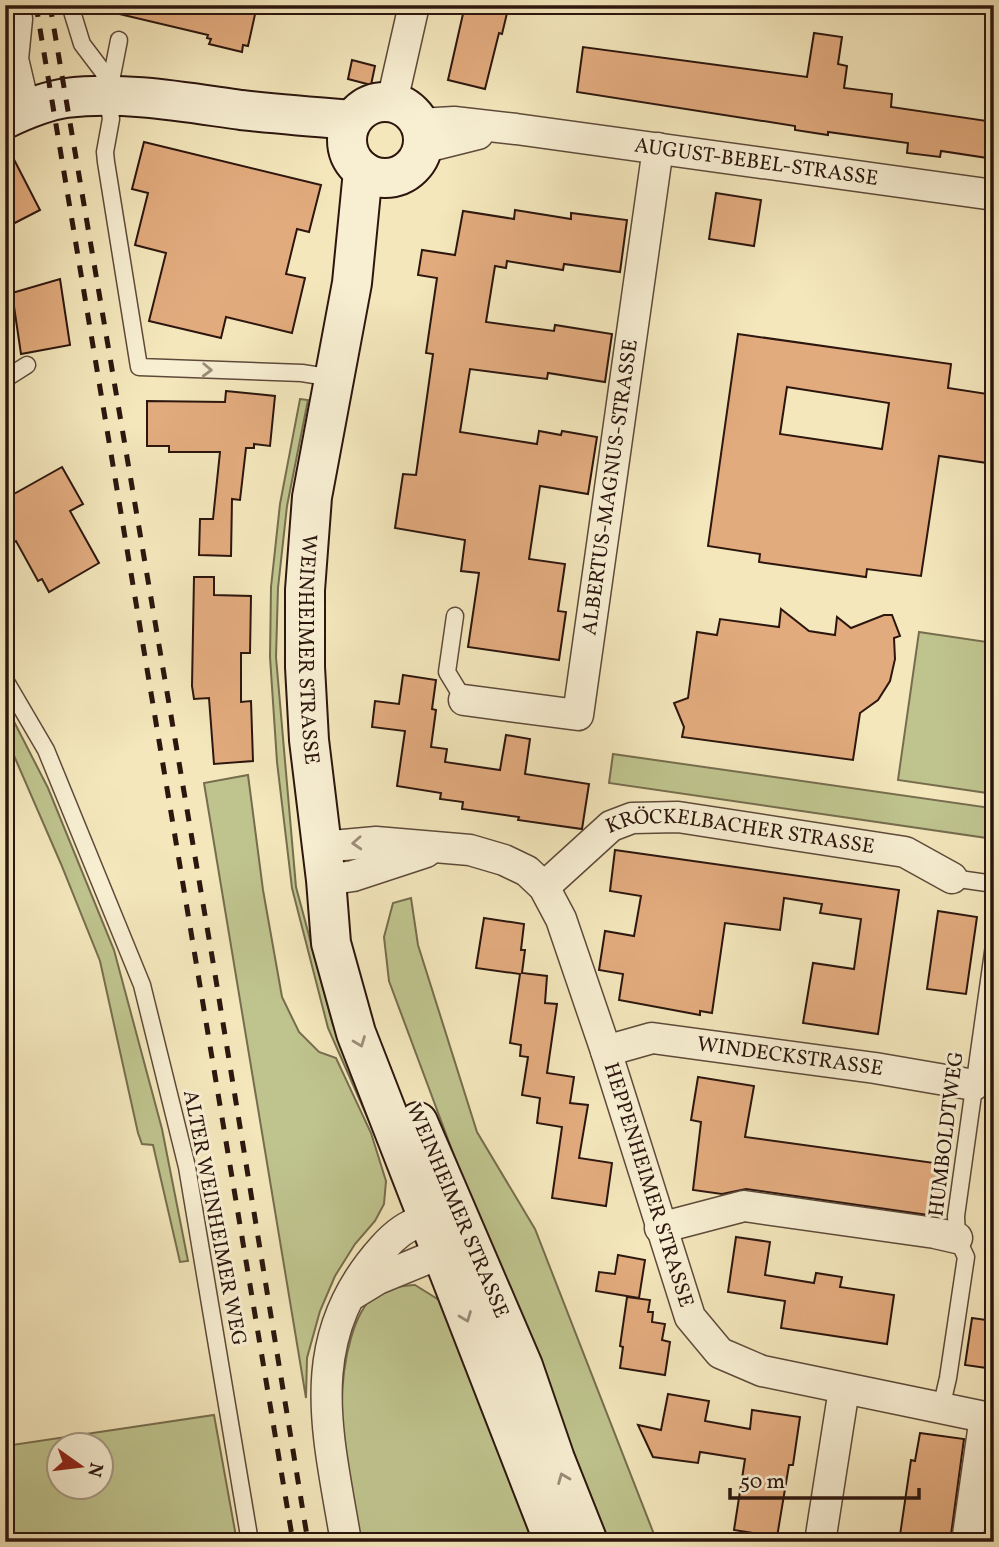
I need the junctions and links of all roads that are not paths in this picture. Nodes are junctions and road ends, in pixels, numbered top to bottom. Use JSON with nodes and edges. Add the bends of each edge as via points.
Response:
{"nodes":[{"id":1,"x":14,"y":5,"type":"edge"},
{"id":2,"x":70,"y":5,"type":"edge"},
{"id":3,"x":414,"y":5,"type":"edge"},
{"id":4,"x":119,"y":40,"type":"dead end"},
{"id":5,"x":108,"y":96,"type":"junction"},
{"id":6,"x":15,"y":114,"type":"edge"},
{"id":7,"x":411,"y":125,"type":"junction"},
{"id":8,"x":658,"y":148,"type":"junction"},
{"id":9,"x":362,"y":154,"type":"junction"},
{"id":10,"x":994,"y":195,"type":"edge"},
{"id":11,"x":27,"y":365,"type":"dead end"},
{"id":12,"x":333,"y":378,"type":"junction"},
{"id":13,"x":5,"y":379,"type":"edge"},
{"id":14,"x":455,"y":616,"type":"dead end"},
{"id":15,"x":5,"y":680,"type":"edge"},
{"id":16,"x":464,"y":700,"type":"joint"},
{"id":17,"x":323,"y":864,"type":"junction"},
{"id":18,"x":952,"y":878,"type":"joint"},
{"id":19,"x":994,"y":884,"type":"edge"},
{"id":20,"x":544,"y":887,"type":"junction"},
{"id":21,"x":994,"y":946,"type":"edge"},
{"id":22,"x":606,"y":1051,"type":"junction"},
{"id":23,"x":974,"y":1086,"type":"junction"},
{"id":24,"x":660,"y":1228,"type":"junction"},
{"id":25,"x":444,"y":1233,"type":"junction"},
{"id":26,"x":957,"y":1238,"type":"junction"},
{"id":27,"x":844,"y":1389,"type":"junction"},
{"id":28,"x":941,"y":1408,"type":"junction"},
{"id":29,"x":989,"y":1418,"type":"edge"},
{"id":30,"x":250,"y":1542,"type":"edge"},
{"id":31,"x":346,"y":1542,"type":"edge"},
{"id":32,"x":554,"y":1542,"type":"edge"},
{"id":33,"x":588,"y":1542,"type":"edge"},
{"id":34,"x":820,"y":1542,"type":"edge"},
{"id":35,"x":967,"y":1542,"type":"edge"}],
"edges":[{"from":1,"to":6,"type":"street"},
{"from":2,"to":5,"type":"lane","via":[[82,44],[104,74]]},
{"from":3,"to":7,"type":"street"},
{"from":4,"to":5,"type":"lane"},
{"from":5,"to":6,"type":"street","via":[[65,98]]},
{"from":5,"to":9,"type":"street","via":[[242,110]]},
{"from":5,"to":12,"type":"lane","one_way":true,"via":[[111,119],[106,162],[139,367]]},
{"from":7,"to":8,"type":"street","name":"AUGUST-BEBEL-STRASSE","via":[[480,134],[516,129]]},
{"from":7,"to":9,"type":"street","via":[[380,102],[369,105]]},
{"from":7,"to":9,"type":"street","via":[[418,160],[398,176]]},
{"from":8,"to":10,"type":"street","name":"AUGUST-BEBEL-STRASSE"},
{"from":8,"to":16,"type":"street","name":"ALBERTUS-MAGNUS-STRASSE","via":[[578,715]]},
{"from":9,"to":12,"type":"street","name":"WEINHEIMER STRASSE","via":[[352,283]]},
{"from":11,"to":13,"type":"lane"},
{"from":12,"to":17,"type":"street","name":"WEINHEIMER STRASSE","via":[[312,497],[305,590],[309,740]]},
{"from":14,"to":16,"type":"lane","via":[[447,672]]},
{"from":15,"to":30,"type":"lane","name":"ALTER WEINHEIMER WEG","via":[[46,750],[142,985],[187,1167]]},
{"from":17,"to":20,"type":"street","name":"HEPPENHEIMER STRASSE","via":[[353,876],[443,847],[505,860]]},
{"from":17,"to":25,"type":"street","name":"WEINHEIMER STRASSE","via":[[331,943],[356,1033]]},
{"from":18,"to":19,"type":"lane"},
{"from":18,"to":20,"type":"street","name":"KRÖCKELBACHER STRASSE","via":[[905,852],[678,817],[632,818],[611,826]]},
{"from":20,"to":22,"type":"street","name":"HEPPENHEIMER STRASSE","via":[[561,919]]},
{"from":21,"to":23,"type":"lane","name":"HUMBOLDTWEG"},
{"from":22,"to":23,"type":"street","name":"WINDECKSTRASSE","via":[[652,1038]]},
{"from":22,"to":24,"type":"street","name":"HEPPENHEIMER STRASSE"},
{"from":23,"to":26,"type":"lane","name":"HUMBOLDTWEG"},
{"from":24,"to":26,"type":"street","via":[[744,1206]]},
{"from":24,"to":27,"type":"street","name":"HEPPENHEIMER STRASSE","via":[[690,1317],[720,1353],[762,1371]]},
{"from":25,"to":31,"type":"street","via":[[351,1296],[333,1337],[325,1383],[326,1411]]},
{"from":25,"to":32,"type":"street","name":"WEINHEIMER STRASSE","one_way":true},
{"from":33,"to":25,"type":"street","name":"WEINHEIMER STRASSE","one_way":true,"via":[[523,1366]]},
{"from":26,"to":28,"type":"lane","name":"HUMBOLDTWEG","via":[[966,1257]]},
{"from":27,"to":28,"type":"street","name":"HEPPENHEIMER STRASSE"},
{"from":27,"to":34,"type":"street"},
{"from":28,"to":29,"type":"street","name":"HEPPENHEIMER STRASSE"},
{"from":29,"to":35,"type":"street"}]}
